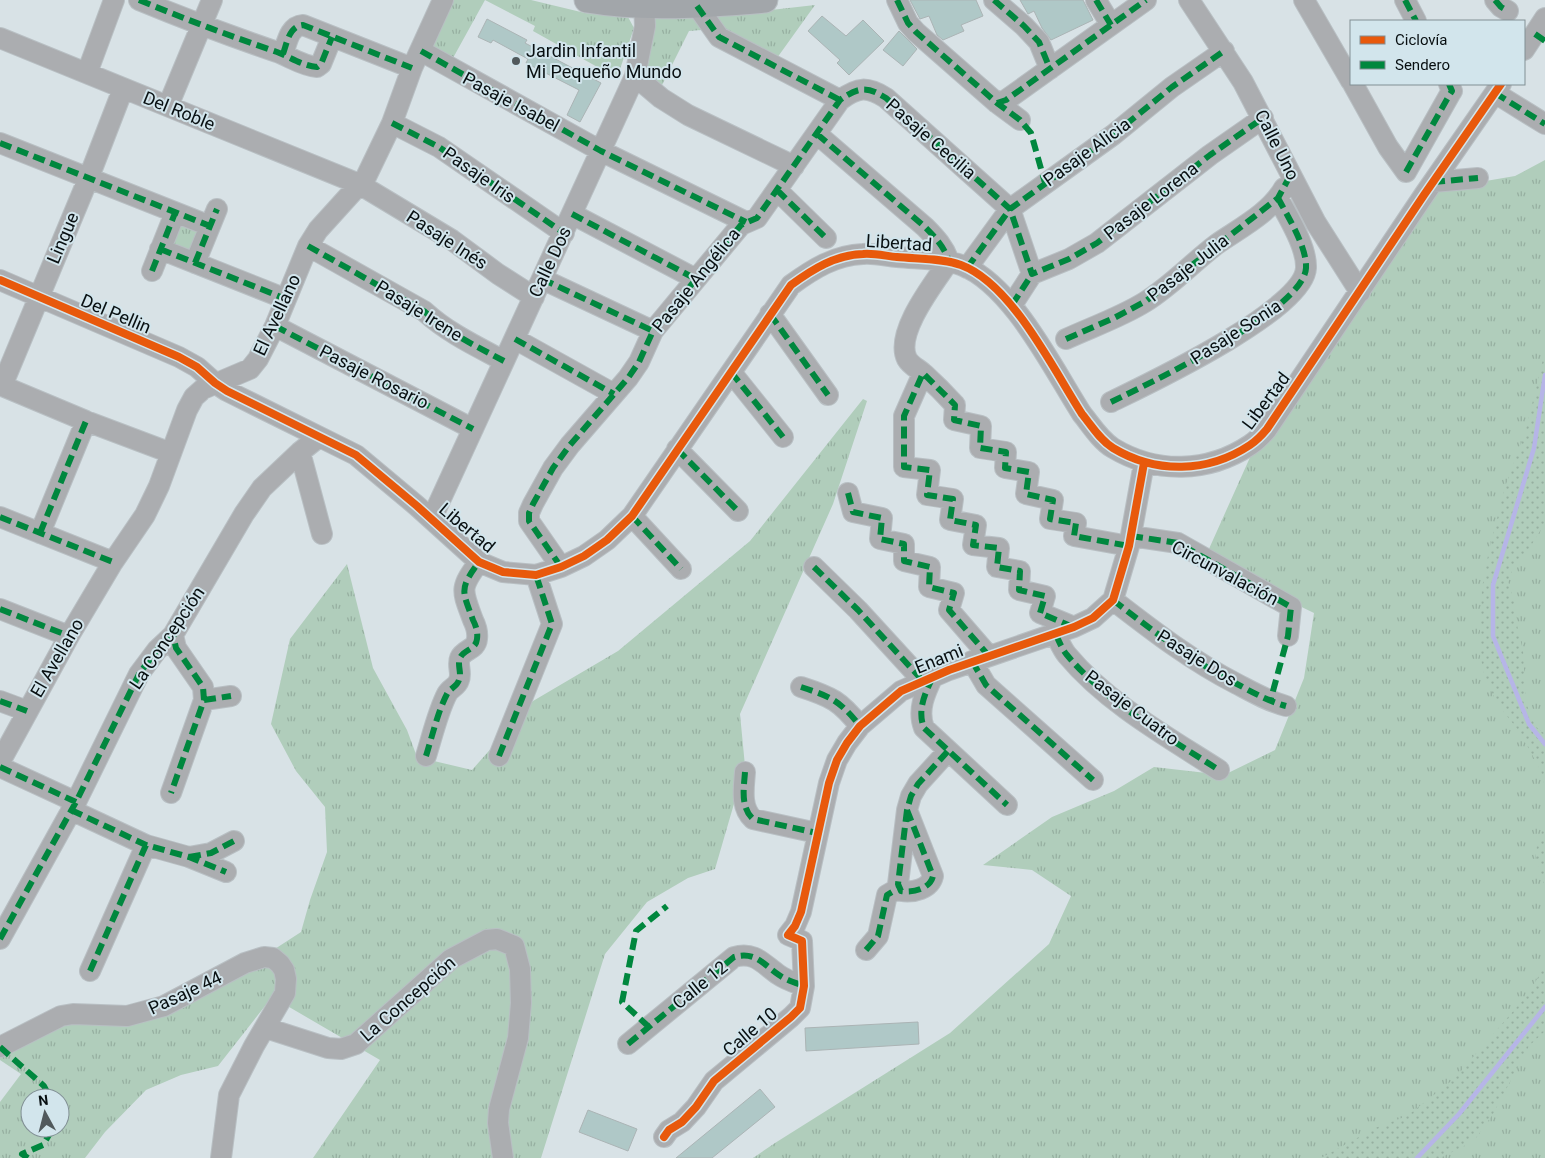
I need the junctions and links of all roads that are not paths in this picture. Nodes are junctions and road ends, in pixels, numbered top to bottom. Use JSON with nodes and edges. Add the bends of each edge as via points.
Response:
{"nodes":[{"id":1,"x":114,"y":0,"type":"edge"},
{"id":2,"x":139,"y":0,"type":"edge"},
{"id":3,"x":212,"y":0,"type":"edge"},
{"id":4,"x":443,"y":0,"type":"edge"},
{"id":5,"x":587,"y":0,"type":"edge"},
{"id":6,"x":765,"y":0,"type":"edge"},
{"id":7,"x":897,"y":0,"type":"edge"},
{"id":8,"x":994,"y":0,"type":"edge"},
{"id":9,"x":1096,"y":0,"type":"edge"},
{"id":10,"x":1146,"y":0,"type":"edge"},
{"id":11,"x":1189,"y":0,"type":"edge"},
{"id":12,"x":1304,"y":0,"type":"edge"},
{"id":13,"x":1405,"y":0,"type":"edge"},
{"id":14,"x":644,"y":3,"type":"edge"},
{"id":15,"x":697,"y":6,"type":"junction"},
{"id":16,"x":1415,"y":20,"type":"edge"},
{"id":17,"x":1111,"y":25,"type":"junction"},
{"id":18,"x":201,"y":26,"type":"junction"},
{"id":19,"x":332,"y":37,"type":"junction"},
{"id":20,"x":0,"y":38,"type":"edge"},
{"id":21,"x":1224,"y":51,"type":"junction"},
{"id":22,"x":283,"y":54,"type":"junction"},
{"id":23,"x":416,"y":60,"type":"junction"},
{"id":24,"x":1050,"y":69,"type":"junction"},
{"id":25,"x":86,"y":73,"type":"junction"},
{"id":26,"x":635,"y":76,"type":"junction"},
{"id":27,"x":1350,"y":78,"type":"edge"},
{"id":28,"x":1354,"y":85,"type":"edge"},
{"id":29,"x":1450,"y":85,"type":"edge"},
{"id":30,"x":1498,"y":88,"type":"edge"},
{"id":31,"x":123,"y":89,"type":"junction"},
{"id":32,"x":840,"y":100,"type":"junction"},
{"id":33,"x":997,"y":103,"type":"junction"},
{"id":34,"x":168,"y":106,"type":"junction"},
{"id":35,"x":1263,"y":118,"type":"junction"},
{"id":36,"x":1020,"y":120,"type":"dead end"},
{"id":37,"x":392,"y":123,"type":"junction"},
{"id":38,"x":1545,"y":124,"type":"edge"},
{"id":39,"x":817,"y":134,"type":"junction"},
{"id":40,"x":0,"y":142,"type":"edge"},
{"id":41,"x":601,"y":151,"type":"junction"},
{"id":42,"x":794,"y":166,"type":"junction"},
{"id":43,"x":1291,"y":174,"type":"junction"},
{"id":44,"x":89,"y":177,"type":"junction"},
{"id":45,"x":1478,"y":178,"type":"dead end"},
{"id":46,"x":1433,"y":182,"type":"junction"},
{"id":47,"x":359,"y":184,"type":"junction"},
{"id":48,"x":777,"y":190,"type":"junction"},
{"id":49,"x":1278,"y":198,"type":"junction"},
{"id":50,"x":1010,"y":209,"type":"junction"},
{"id":51,"x":175,"y":213,"type":"junction"},
{"id":52,"x":572,"y":214,"type":"junction"},
{"id":53,"x":746,"y":222,"type":"junction"},
{"id":54,"x":564,"y":233,"type":"junction"},
{"id":55,"x":826,"y":238,"type":"dead end"},
{"id":56,"x":308,"y":246,"type":"junction"},
{"id":57,"x":160,"y":249,"type":"junction"},
{"id":58,"x":195,"y":263,"type":"junction"},
{"id":59,"x":958,"y":265,"type":"junction"},
{"id":60,"x":152,"y":271,"type":"dead end"},
{"id":61,"x":1032,"y":274,"type":"junction"},
{"id":62,"x":542,"y":279,"type":"junction"},
{"id":63,"x":696,"y":279,"type":"junction"},
{"id":64,"x":0,"y":280,"type":"edge"},
{"id":65,"x":1360,"y":292,"type":"junction"},
{"id":66,"x":534,"y":297,"type":"junction"},
{"id":67,"x":39,"y":298,"type":"junction"},
{"id":68,"x":286,"y":299,"type":"junction"},
{"id":69,"x":1012,"y":305,"type":"junction"},
{"id":70,"x":770,"y":314,"type":"junction"},
{"id":71,"x":275,"y":326,"type":"junction"},
{"id":72,"x":653,"y":331,"type":"junction"},
{"id":73,"x":515,"y":339,"type":"junction"},
{"id":74,"x":1066,"y":339,"type":"dead end"},
{"id":75,"x":504,"y":361,"type":"junction"},
{"id":76,"x":731,"y":372,"type":"junction"},
{"id":77,"x":923,"y":373,"type":"junction"},
{"id":78,"x":215,"y":383,"type":"junction"},
{"id":79,"x":1,"y":385,"type":"edge"},
{"id":80,"x":614,"y":394,"type":"junction"},
{"id":81,"x":828,"y":395,"type":"dead end"},
{"id":82,"x":1111,"y":402,"type":"dead end"},
{"id":83,"x":86,"y":421,"type":"junction"},
{"id":84,"x":473,"y":429,"type":"junction"},
{"id":85,"x":319,"y":437,"type":"junction"},
{"id":86,"x":783,"y":437,"type":"dead end"},
{"id":87,"x":677,"y":450,"type":"junction"},
{"id":88,"x":300,"y":452,"type":"junction"},
{"id":89,"x":171,"y":453,"type":"junction"},
{"id":90,"x":1144,"y":463,"type":"junction"},
{"id":91,"x":848,"y":493,"type":"dead end"},
{"id":92,"x":738,"y":511,"type":"dead end"},
{"id":93,"x":632,"y":516,"type":"junction"},
{"id":94,"x":0,"y":517,"type":"edge"},
{"id":95,"x":432,"y":518,"type":"junction"},
{"id":96,"x":40,"y":532,"type":"junction"},
{"id":97,"x":322,"y":534,"type":"dead end"},
{"id":98,"x":1130,"y":541,"type":"junction"},
{"id":99,"x":113,"y":562,"type":"junction"},
{"id":100,"x":479,"y":562,"type":"junction"},
{"id":101,"x":561,"y":567,"type":"junction"},
{"id":102,"x":814,"y":567,"type":"dead end"},
{"id":103,"x":681,"y":569,"type":"dead end"},
{"id":104,"x":536,"y":575,"type":"junction"},
{"id":105,"x":1113,"y":600,"type":"junction"},
{"id":106,"x":0,"y":609,"type":"edge"},
{"id":107,"x":1065,"y":631,"type":"junction"},
{"id":108,"x":69,"y":636,"type":"junction"},
{"id":109,"x":173,"y":636,"type":"junction"},
{"id":110,"x":1288,"y":636,"type":"dead end"},
{"id":111,"x":980,"y":658,"type":"junction"},
{"id":112,"x":928,"y":679,"type":"junction"},
{"id":113,"x":801,"y":687,"type":"dead end"},
{"id":114,"x":231,"y":696,"type":"dead end"},
{"id":115,"x":204,"y":700,"type":"junction"},
{"id":116,"x":0,"y":701,"type":"edge"},
{"id":117,"x":1286,"y":706,"type":"dead end"},
{"id":118,"x":27,"y":711,"type":"junction"},
{"id":119,"x":860,"y":726,"type":"junction"},
{"id":120,"x":948,"y":751,"type":"junction"},
{"id":121,"x":426,"y":756,"type":"dead end"},
{"id":122,"x":499,"y":756,"type":"dead end"},
{"id":123,"x":0,"y":762,"type":"edge"},
{"id":124,"x":0,"y":767,"type":"edge"},
{"id":125,"x":1218,"y":770,"type":"dead end"},
{"id":126,"x":745,"y":772,"type":"dead end"},
{"id":127,"x":1093,"y":780,"type":"dead end"},
{"id":128,"x":171,"y":793,"type":"dead end"},
{"id":129,"x":1007,"y":805,"type":"dead end"},
{"id":130,"x":74,"y":806,"type":"junction"},
{"id":131,"x":907,"y":810,"type":"junction"},
{"id":132,"x":817,"y":833,"type":"junction"},
{"id":133,"x":234,"y":841,"type":"dead end"},
{"id":134,"x":146,"y":845,"type":"junction"},
{"id":135,"x":189,"y":857,"type":"junction"},
{"id":136,"x":226,"y":872,"type":"dead end"},
{"id":137,"x":899,"y":888,"type":"junction"},
{"id":138,"x":788,"y":935,"type":"joint"},
{"id":139,"x":0,"y":939,"type":"edge"},
{"id":140,"x":866,"y":950,"type":"dead end"},
{"id":141,"x":90,"y":971,"type":"dead end"},
{"id":142,"x":804,"y":986,"type":"junction"},
{"id":143,"x":266,"y":1028,"type":"junction"},
{"id":144,"x":628,"y":1044,"type":"dead end"},
{"id":145,"x":0,"y":1047,"type":"edge"},
{"id":146,"x":664,"y":1137,"type":"dead end"},
{"id":147,"x":221,"y":1158,"type":"edge"},
{"id":148,"x":503,"y":1158,"type":"edge"}],
"edges":[{"from":1,"to":25,"type":"street"},
{"from":2,"to":18,"type":"street"},
{"from":3,"to":18,"type":"street"},
{"from":4,"to":23,"type":"street","name":"El Avellano"},
{"from":5,"to":14,"type":"main road"},
{"from":6,"to":15,"type":"main road"},
{"from":7,"to":33,"type":"street","via":[[916,32]]},
{"from":8,"to":24,"type":"street","via":[[1039,42]]},
{"from":9,"to":17,"type":"street"},
{"from":10,"to":17,"type":"street"},
{"from":11,"to":21,"type":"street","name":"Calle Uno"},
{"from":12,"to":27,"type":"street"},
{"from":13,"to":16,"type":"street"},
{"from":14,"to":15,"type":"main road"},
{"from":14,"to":26,"type":"street","name":"Calle Dos","via":[[645,26]]},
{"from":15,"to":32,"type":"street","via":[[719,37]]},
{"from":17,"to":24,"type":"street"},
{"from":18,"to":22,"type":"street"},
{"from":18,"to":34,"type":"street"},
{"from":19,"to":22,"type":"street","name":"Pasaje Isabel","via":[[297,25],[292,29]]},
{"from":19,"to":22,"type":"street","via":[[317,67]]},
{"from":19,"to":23,"type":"street","name":"Pasaje Isabel"},
{"from":20,"to":25,"type":"street","name":"Del Roble"},
{"from":21,"to":35,"type":"street","name":"Calle Uno"},
{"from":21,"to":50,"type":"street","name":"Pasaje Alicia"},
{"from":23,"to":37,"type":"street","name":"El Avellano"},
{"from":23,"to":41,"type":"street","name":"Pasaje Isabel","via":[[437,62]]},
{"from":24,"to":33,"type":"street"},
{"from":25,"to":31,"type":"street","name":"Del Roble"},
{"from":26,"to":41,"type":"street","name":"Calle Dos"},
{"from":26,"to":42,"type":"street","via":[[688,115]]},
{"from":28,"to":29,"type":"street","via":[[1388,147],[1406,172],[1452,91]]},
{"from":30,"to":38,"type":"street"},
{"from":30,"to":46,"type":"street","name":"Libertad"},
{"from":31,"to":34,"type":"street","name":"Del Roble"},
{"from":31,"to":44,"type":"street","name":"Lingue"},
{"from":32,"to":39,"type":"street","name":"Pasaje Angélica"},
{"from":32,"to":50,"type":"street","name":"Pasaje Cecilia","via":[[853,91],[874,90]]},
{"from":33,"to":36,"type":"street"},
{"from":34,"to":47,"type":"street","name":"Del Roble"},
{"from":35,"to":43,"type":"street","name":"Calle Uno"},
{"from":35,"to":61,"type":"street","name":"Pasaje Lorena","via":[[1210,155],[1098,243]]},
{"from":37,"to":47,"type":"street","name":"El Avellano","via":[[366,177]]},
{"from":37,"to":54,"type":"street","name":"Pasaje Iris","via":[[439,146]]},
{"from":39,"to":42,"type":"street","name":"Pasaje Angélica"},
{"from":39,"to":59,"type":"street","via":[[938,239]]},
{"from":40,"to":44,"type":"street"},
{"from":41,"to":52,"type":"street","name":"Calle Dos"},
{"from":41,"to":53,"type":"street","name":"Pasaje Isabel"},
{"from":42,"to":48,"type":"street","name":"Pasaje Angélica"},
{"from":43,"to":49,"type":"street","name":"Pasaje Julia"},
{"from":43,"to":65,"type":"street","name":"Calle Uno","via":[[1316,223]]},
{"from":44,"to":51,"type":"street"},
{"from":44,"to":67,"type":"street","name":"Lingue"},
{"from":45,"to":46,"type":"street"},
{"from":46,"to":65,"type":"street","name":"Libertad"},
{"from":47,"to":56,"type":"street","name":"El Avellano"},
{"from":47,"to":66,"type":"street","name":"Pasaje Inés","via":[[452,240]]},
{"from":48,"to":53,"type":"street","name":"Pasaje Angélica","via":[[757,218]]},
{"from":48,"to":55,"type":"street"},
{"from":49,"to":74,"type":"street","name":"Pasaje Julia","via":[[1146,301]]},
{"from":49,"to":82,"type":"street","name":"Pasaje Sonia","via":[[1304,254],[1306,270],[1300,285],[1280,305],[1235,336]]},
{"from":50,"to":59,"type":"street","name":"Pasaje Alicia"},
{"from":50,"to":61,"type":"street"},
{"from":51,"to":57,"type":"street"},
{"from":51,"to":58,"type":"street","via":[[214,217]]},
{"from":52,"to":54,"type":"street","name":"Calle Dos"},
{"from":52,"to":63,"type":"street"},
{"from":53,"to":63,"type":"street","name":"Pasaje Angélica","via":[[740,225]]},
{"from":54,"to":62,"type":"street","name":"Calle Dos"},
{"from":56,"to":68,"type":"street","name":"El Avellano"},
{"from":56,"to":75,"type":"street","name":"Pasaje Irene","via":[[424,311],[455,335]]},
{"from":57,"to":58,"type":"street"},
{"from":57,"to":60,"type":"street"},
{"from":58,"to":68,"type":"street"},
{"from":59,"to":69,"type":"street","name":"Libertad","via":[[988,282]]},
{"from":59,"to":70,"type":"street","name":"Libertad","via":[[864,254],[844,256],[814,268],[791,285]]},
{"from":59,"to":77,"type":"street","name":"Pasaje Alicia","via":[[924,300],[907,333],[907,358]]},
{"from":61,"to":69,"type":"street"},
{"from":62,"to":66,"type":"street","name":"Calle Dos"},
{"from":62,"to":72,"type":"street"},
{"from":63,"to":72,"type":"street","name":"Pasaje Angélica"},
{"from":64,"to":67,"type":"street","name":"Del Pellin"},
{"from":65,"to":90,"type":"street","name":"Libertad","via":[[1267,430],[1251,444],[1200,466]]},
{"from":66,"to":73,"type":"street","name":"Calle Dos"},
{"from":67,"to":78,"type":"street","name":"Del Pellin","via":[[179,357]]},
{"from":67,"to":79,"type":"street","name":"Lingue"},
{"from":68,"to":71,"type":"street","name":"El Avellano"},
{"from":69,"to":90,"type":"street","name":"Libertad","via":[[1095,431],[1112,447]]},
{"from":70,"to":76,"type":"street","name":"Libertad"},
{"from":70,"to":81,"type":"street"},
{"from":71,"to":78,"type":"street","name":"El Avellano","via":[[250,369]]},
{"from":71,"to":84,"type":"street","name":"Pasaje Rosario"},
{"from":72,"to":80,"type":"street","name":"Pasaje Angélica","via":[[639,362]]},
{"from":73,"to":75,"type":"street","name":"Calle Dos"},
{"from":73,"to":80,"type":"street"},
{"from":75,"to":84,"type":"street","name":"Calle Dos"},
{"from":76,"to":86,"type":"street"},
{"from":76,"to":87,"type":"street","name":"Libertad"},
{"from":77,"to":98,"type":"street","name":"Pasaje Alicia","via":[[955,404],[954,420],[981,426],[980,448],[1006,452],[1005,468],[1029,472],[1026,494],[1053,500],[1050,519],[1076,523],[1074,536]]},
{"from":77,"to":107,"type":"street","via":[[904,416],[904,467],[930,470],[927,494],[953,499],[950,520],[976,525],[973,546],[999,548],[997,567],[1020,571],[1019,590],[1045,596],[1040,613]]},
{"from":78,"to":85,"type":"street","name":"Libertad"},
{"from":78,"to":89,"type":"street","name":"El Avellano","via":[[194,397]]},
{"from":79,"to":83,"type":"street"},
{"from":80,"to":101,"type":"street","name":"Pasaje Angélica","via":[[564,452],[529,513],[529,522]]},
{"from":83,"to":89,"type":"street"},
{"from":83,"to":96,"type":"street"},
{"from":84,"to":95,"type":"street","name":"Calle Dos"},
{"from":85,"to":88,"type":"street","name":"La Concepción"},
{"from":85,"to":95,"type":"street","name":"Libertad","via":[[362,460]]},
{"from":87,"to":92,"type":"street"},
{"from":87,"to":93,"type":"street","name":"Libertad"},
{"from":88,"to":97,"type":"street"},
{"from":88,"to":109,"type":"street","name":"La Concepción","via":[[262,488],[244,514]]},
{"from":89,"to":99,"type":"street","name":"El Avellano","via":[[145,515]]},
{"from":90,"to":98,"type":"street"},
{"from":91,"to":111,"type":"street","via":[[853,512],[882,518],[880,538],[904,544],[904,561],[930,567],[929,587],[954,593],[949,610]]},
{"from":93,"to":101,"type":"street","name":"Libertad","via":[[607,540]]},
{"from":93,"to":103,"type":"street"},
{"from":94,"to":96,"type":"street"},
{"from":95,"to":100,"type":"street","name":"Libertad"},
{"from":96,"to":99,"type":"street"},
{"from":98,"to":105,"type":"street"},
{"from":98,"to":110,"type":"street","name":"Circunvalación","via":[[1178,543],[1291,608]]},
{"from":99,"to":108,"type":"street","name":"El Avellano"},
{"from":100,"to":104,"type":"street","name":"Libertad","via":[[503,572]]},
{"from":100,"to":121,"type":"street","via":[[468,576],[463,593],[477,630],[477,642],[461,657],[460,680],[446,695]]},
{"from":101,"to":104,"type":"street","name":"Libertad"},
{"from":102,"to":112,"type":"street"},
{"from":104,"to":122,"type":"street","via":[[552,624]]},
{"from":105,"to":107,"type":"street","name":"Enami","via":[[1093,618]]},
{"from":105,"to":117,"type":"street","name":"Pasaje Dos","via":[[1206,668],[1270,702]]},
{"from":106,"to":108,"type":"street"},
{"from":107,"to":111,"type":"street","name":"Enami"},
{"from":107,"to":125,"type":"street","name":"Pasaje Cuatro","via":[[1066,653],[1094,682],[1127,709]]},
{"from":108,"to":118,"type":"street","name":"El Avellano"},
{"from":109,"to":115,"type":"street","via":[[176,648],[203,687]]},
{"from":109,"to":130,"type":"street","name":"La Concepción","via":[[138,674]]},
{"from":111,"to":112,"type":"street","name":"Enami"},
{"from":111,"to":127,"type":"street","via":[[986,684]]},
{"from":112,"to":119,"type":"street","name":"Enami","via":[[900,691]]},
{"from":112,"to":120,"type":"street","via":[[921,720],[924,728]]},
{"from":113,"to":119,"type":"street","via":[[827,695],[847,710]]},
{"from":114,"to":115,"type":"street"},
{"from":115,"to":128,"type":"street"},
{"from":116,"to":118,"type":"street"},
{"from":118,"to":123,"type":"street","name":"El Avellano"},
{"from":119,"to":132,"type":"street","name":"Enami","via":[[837,760]]},
{"from":120,"to":129,"type":"street"},
{"from":120,"to":131,"type":"street","via":[[918,784]]},
{"from":124,"to":130,"type":"street"},
{"from":126,"to":132,"type":"street","via":[[747,814],[753,819]]},
{"from":130,"to":134,"type":"street"},
{"from":130,"to":139,"type":"street","name":"La Concepción"},
{"from":131,"to":137,"type":"street"},
{"from":131,"to":137,"type":"street","via":[[933,876],[928,885],[913,892]]},
{"from":132,"to":138,"type":"street","name":"Enami","via":[[800,912]]},
{"from":133,"to":135,"type":"street","via":[[211,853]]},
{"from":134,"to":135,"type":"street"},
{"from":134,"to":141,"type":"street"},
{"from":135,"to":136,"type":"street"},
{"from":137,"to":140,"type":"street","via":[[887,895],[878,936]]},
{"from":138,"to":142,"type":"street","name":"Calle 10","via":[[802,941]]},
{"from":142,"to":144,"type":"street","name":"Calle 12","via":[[781,976],[752,956],[734,957]]},
{"from":142,"to":146,"type":"street","name":"Calle 10","via":[[800,1008],[714,1081],[696,1107]]},
{"from":143,"to":145,"type":"street","name":"Pasaje 44","via":[[285,993],[286,978],[280,964],[264,957],[164,1006],[127,1016],[61,1016]]},
{"from":143,"to":147,"type":"street","via":[[232,1089]]},
{"from":143,"to":148,"type":"street","name":"La Concepción","via":[[328,1048],[341,1049],[356,1044],[450,960],[487,940],[507,942],[514,946],[520,969],[521,1003],[518,1038],[499,1109]]}]}
